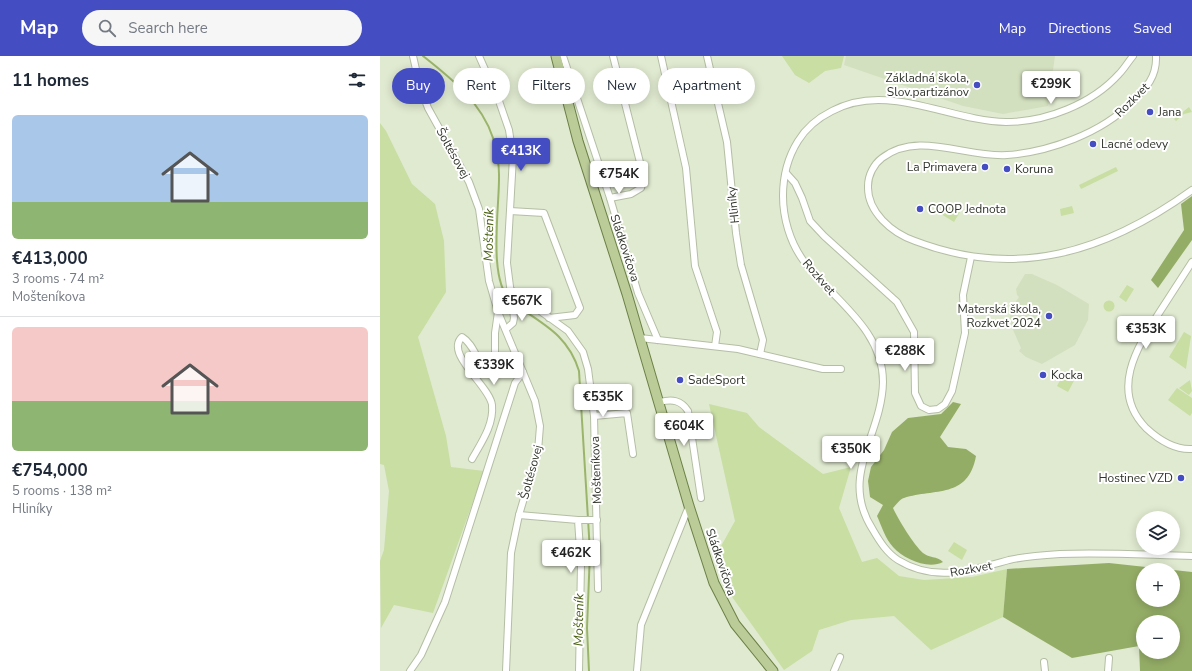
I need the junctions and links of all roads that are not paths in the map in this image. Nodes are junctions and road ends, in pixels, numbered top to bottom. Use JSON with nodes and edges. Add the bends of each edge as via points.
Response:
{"nodes":[{"id":1,"x":413,"y":56,"type":"edge"},
{"id":2,"x":480,"y":56,"type":"edge"},
{"id":3,"x":556,"y":56,"type":"edge"},
{"id":4,"x":563,"y":56,"type":"edge"},
{"id":5,"x":613,"y":56,"type":"edge"},
{"id":6,"x":661,"y":56,"type":"edge"},
{"id":7,"x":707,"y":56,"type":"edge"},
{"id":8,"x":1133,"y":56,"type":"edge"},
{"id":9,"x":1156,"y":56,"type":"edge"},
{"id":10,"x":786,"y":173,"type":"junction"},
{"id":11,"x":1192,"y":190,"type":"edge"},
{"id":12,"x":610,"y":198,"type":"junction"},
{"id":13,"x":510,"y":211,"type":"junction"},
{"id":14,"x":971,"y":257,"type":"junction"},
{"id":15,"x":1192,"y":262,"type":"edge"},
{"id":16,"x":510,"y":290,"type":"junction"},
{"id":17,"x":498,"y":312,"type":"junction"},
{"id":18,"x":549,"y":318,"type":"junction"},
{"id":19,"x":506,"y":329,"type":"junction"},
{"id":20,"x":640,"y":338,"type":"junction"},
{"id":21,"x":658,"y":340,"type":"junction"},
{"id":22,"x":715,"y":346,"type":"junction"},
{"id":23,"x":760,"y":354,"type":"junction"},
{"id":24,"x":841,"y":369,"type":"dead end"},
{"id":25,"x":523,"y":372,"type":"junction"},
{"id":26,"x":660,"y":402,"type":"junction"},
{"id":27,"x":594,"y":416,"type":"junction"},
{"id":28,"x":1192,"y":449,"type":"edge"},
{"id":29,"x":633,"y":454,"type":"dead end"},
{"id":30,"x":472,"y":459,"type":"dead end"},
{"id":31,"x":701,"y":498,"type":"dead end"},
{"id":32,"x":689,"y":506,"type":"junction"},
{"id":33,"x":519,"y":515,"type":"junction"},
{"id":34,"x":578,"y":520,"type":"junction"},
{"id":35,"x":591,"y":520,"type":"junction"},
{"id":36,"x":1192,"y":556,"type":"edge"},
{"id":37,"x":598,"y":589,"type":"dead end"},
{"id":38,"x":840,"y":658,"type":"dead end"},
{"id":39,"x":1109,"y":658,"type":"dead end"},
{"id":40,"x":1044,"y":662,"type":"dead end"},
{"id":41,"x":410,"y":671,"type":"edge"},
{"id":42,"x":506,"y":671,"type":"edge"},
{"id":43,"x":579,"y":671,"type":"edge"},
{"id":44,"x":637,"y":671,"type":"edge"},
{"id":45,"x":773,"y":671,"type":"edge"},
{"id":46,"x":834,"y":671,"type":"edge"},
{"id":47,"x":1045,"y":671,"type":"edge"},
{"id":48,"x":1108,"y":671,"type":"edge"}],
"edges":[{"from":1,"to":17,"type":"street","name":"Šoltésovej","via":[[428,108],[469,182],[478,209],[489,281]]},
{"from":2,"to":13,"type":"street","via":[[509,130],[513,157]]},
{"from":3,"to":20,"type":"main road","name":"Sládkovičova","via":[[576,134]]},
{"from":4,"to":12,"type":"street","name":"Sládkovičova"},
{"from":5,"to":12,"type":"street","via":[[644,178],[641,188],[631,194]]},
{"from":6,"to":22,"type":"street","via":[[686,168],[695,266],[717,332]]},
{"from":7,"to":23,"type":"street","name":"Hliníky","via":[[727,142],[736,233],[762,340]]},
{"from":8,"to":10,"type":"street","name":"Rozkvet","via":[[1119,75],[1099,91],[1078,104],[1042,118],[1003,122],[906,103],[877,100],[845,105],[813,124],[798,142]]},
{"from":9,"to":14,"type":"street","name":"Rozkvet","via":[[1157,66],[1152,79],[1135,99],[1112,119],[1070,140],[1046,149],[1005,155],[918,145],[898,149],[878,162],[871,173],[869,199],[885,223],[906,238],[933,248]]},
{"from":10,"to":14,"type":"street","via":[[802,198],[810,221],[897,302],[914,332],[915,393],[920,406],[929,410],[938,409],[945,404],[952,391],[965,333],[963,295]]},
{"from":10,"to":36,"type":"street","name":"Rozkvet","via":[[783,203],[786,222],[794,244],[811,270],[859,321],[879,353],[882,366],[881,398],[862,459],[858,485],[859,501],[869,524],[891,555],[900,562],[920,570],[944,574],[978,569],[1025,557],[1060,554]]},
{"from":11,"to":14,"type":"street","name":"Rozkvet","via":[[1130,228],[1086,247],[1032,259]]},
{"from":12,"to":21,"type":"street","name":"Sládkovičova","via":[[638,293]]},
{"from":13,"to":16,"type":"street","via":[[507,263]]},
{"from":13,"to":18,"type":"street","via":[[544,213],[580,308],[575,315]]},
{"from":15,"to":28,"type":"street","via":[[1139,344],[1129,373],[1128,387],[1133,411],[1150,432],[1176,447]]},
{"from":16,"to":18,"type":"street","name":"Mošteníkova"},
{"from":16,"to":19,"type":"street","via":[[512,323]]},
{"from":17,"to":19,"type":"street","name":"Šoltésovej"},
{"from":17,"to":30,"type":"street","via":[[495,367],[488,370],[482,366],[468,341],[462,337],[457,348],[467,368],[486,389],[492,404],[487,430]]},
{"from":18,"to":27,"type":"street","name":"Mošteníkova","via":[[568,332],[583,352],[588,369]]},
{"from":19,"to":25,"type":"street","name":"Šoltésovej"},
{"from":20,"to":21,"type":"street"},
{"from":20,"to":26,"type":"main road","name":"Sládkovičova"},
{"from":21,"to":22,"type":"street"},
{"from":22,"to":23,"type":"street"},
{"from":23,"to":24,"type":"street","via":[[823,369]]},
{"from":25,"to":33,"type":"street","name":"Šoltésovej","via":[[535,401],[540,426],[538,451]]},
{"from":25,"to":41,"type":"street","via":[[515,383],[445,602],[421,655]]},
{"from":26,"to":31,"type":"street","via":[[680,402],[688,411]]},
{"from":26,"to":32,"type":"main road","name":"Sládkovičova"},
{"from":27,"to":29,"type":"street","via":[[627,413]]},
{"from":27,"to":35,"type":"street","name":"Mošteníkova"},
{"from":32,"to":44,"type":"street","via":[[641,625]]},
{"from":32,"to":45,"type":"main road","name":"Sládkovičova","via":[[724,606],[735,624]]},
{"from":33,"to":34,"type":"street"},
{"from":33,"to":42,"type":"street","name":"Šoltésovej","via":[[511,553]]},
{"from":34,"to":35,"type":"street"},
{"from":34,"to":43,"type":"street"},
{"from":35,"to":37,"type":"street","name":"Mošteníkova"},
{"from":38,"to":46,"type":"street"},
{"from":39,"to":48,"type":"street"},
{"from":40,"to":47,"type":"street"}]}
